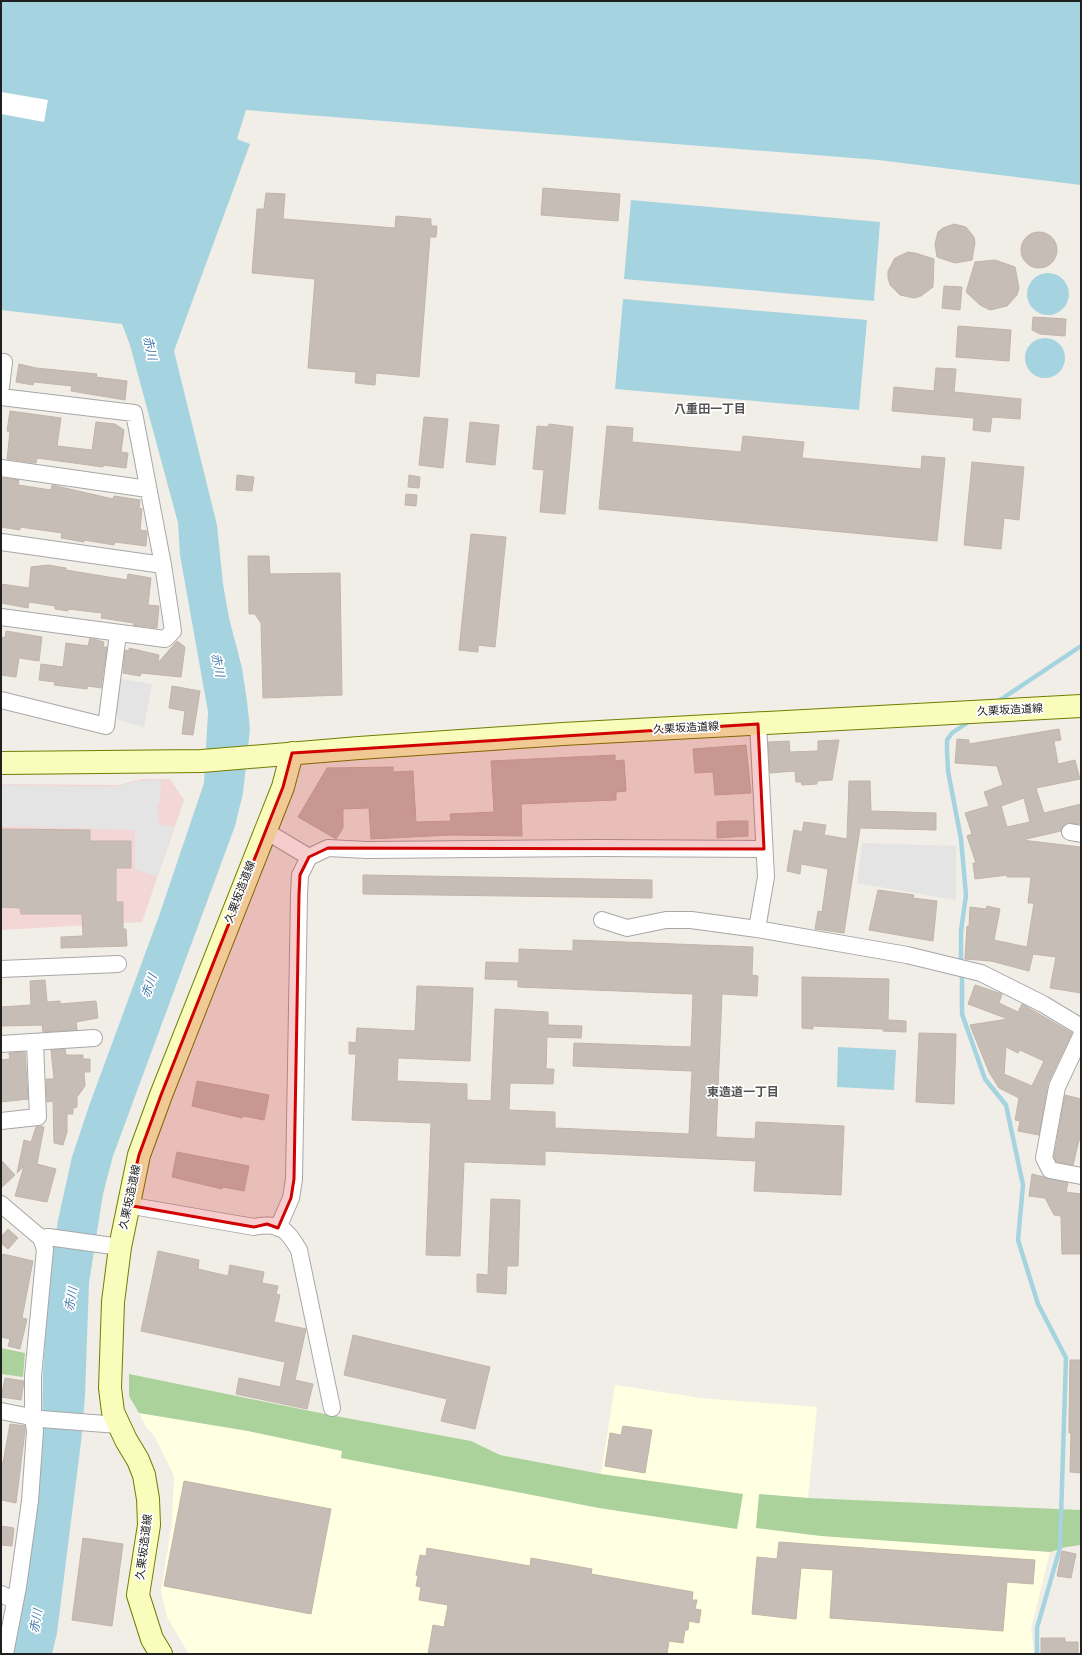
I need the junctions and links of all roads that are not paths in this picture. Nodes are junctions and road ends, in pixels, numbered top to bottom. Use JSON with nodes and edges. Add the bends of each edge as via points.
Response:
{"nodes":[{"id":1,"x":4,"y":362,"type":"dead end"},
{"id":2,"x":1,"y":387,"type":"edge"},
{"id":3,"x":1,"y":396,"type":"edge"},
{"id":4,"x":1,"y":468,"type":"edge"},
{"id":5,"x":148,"y":489,"type":"junction"},
{"id":6,"x":1,"y":542,"type":"edge"},
{"id":7,"x":163,"y":565,"type":"junction"},
{"id":8,"x":1,"y":617,"type":"edge"},
{"id":9,"x":118,"y":634,"type":"junction"},
{"id":10,"x":1,"y":700,"type":"edge"},
{"id":11,"x":1081,"y":706,"type":"edge"},
{"id":12,"x":758,"y":724,"type":"junction"},
{"id":13,"x":292,"y":753,"type":"junction"},
{"id":14,"x":1,"y":763,"type":"edge"},
{"id":15,"x":264,"y":830,"type":"junction"},
{"id":16,"x":764,"y":849,"type":"junction"},
{"id":17,"x":310,"y":857,"type":"junction"},
{"id":18,"x":602,"y":920,"type":"dead end"},
{"id":19,"x":757,"y":929,"type":"junction"},
{"id":20,"x":118,"y":964,"type":"dead end"},
{"id":21,"x":1,"y":969,"type":"edge"},
{"id":22,"x":1081,"y":1027,"type":"edge"},
{"id":23,"x":1081,"y":1036,"type":"edge"},
{"id":24,"x":94,"y":1038,"type":"dead end"},
{"id":25,"x":35,"y":1043,"type":"junction"},
{"id":26,"x":1,"y":1044,"type":"edge"},
{"id":27,"x":1,"y":1121,"type":"edge"},
{"id":28,"x":1081,"y":1176,"type":"edge"},
{"id":29,"x":1,"y":1204,"type":"edge"},
{"id":30,"x":128,"y":1205,"type":"junction"},
{"id":31,"x":278,"y":1228,"type":"junction"},
{"id":32,"x":44,"y":1238,"type":"junction"},
{"id":33,"x":120,"y":1247,"type":"junction"},
{"id":34,"x":332,"y":1408,"type":"dead end"},
{"id":35,"x":1,"y":1411,"type":"edge"},
{"id":36,"x":37,"y":1419,"type":"junction"},
{"id":37,"x":118,"y":1424,"type":"junction"},
{"id":38,"x":1,"y":1594,"type":"edge"},
{"id":39,"x":15,"y":1601,"type":"junction"},
{"id":40,"x":5,"y":1654,"type":"edge"},
{"id":41,"x":161,"y":1654,"type":"edge"}],
"edges":[{"from":1,"to":2,"type":"street"},
{"from":3,"to":5,"type":"street","via":[[134,413]]},
{"from":4,"to":5,"type":"street"},
{"from":5,"to":7,"type":"street"},
{"from":6,"to":7,"type":"street"},
{"from":7,"to":9,"type":"street","via":[[173,631],[165,639]]},
{"from":8,"to":9,"type":"street"},
{"from":9,"to":10,"type":"street","via":[[106,726]]},
{"from":11,"to":12,"type":"main road","name":"久栗坂造道線"},
{"from":12,"to":13,"type":"main road","name":"久栗坂造道線","via":[[563,734]]},
{"from":12,"to":16,"type":"street"},
{"from":13,"to":14,"type":"main road","name":"久栗坂造道線","via":[[202,761]]},
{"from":13,"to":15,"type":"main road","name":"久栗坂造道線","via":[[283,787]]},
{"from":15,"to":17,"type":"street"},
{"from":15,"to":30,"type":"main road","name":"久栗坂造道線","via":[[139,1155]]},
{"from":16,"to":17,"type":"street","via":[[328,848]]},
{"from":16,"to":19,"type":"street","via":[[766,877]]},
{"from":17,"to":31,"type":"street","via":[[300,875],[299,895],[294,1179],[291,1198]]},
{"from":18,"to":19,"type":"street","via":[[627,928],[666,920],[691,920]]},
{"from":19,"to":22,"type":"street","via":[[907,955],[981,973],[1043,1004]]},
{"from":20,"to":21,"type":"street"},
{"from":23,"to":28,"type":"street","via":[[1057,1087],[1044,1158],[1050,1170]]},
{"from":24,"to":25,"type":"street"},
{"from":25,"to":26,"type":"street"},
{"from":25,"to":27,"type":"street","via":[[38,1117]]},
{"from":29,"to":32,"type":"street"},
{"from":30,"to":31,"type":"street","via":[[254,1227],[267,1224]]},
{"from":30,"to":33,"type":"main road","name":"久栗坂造道線"},
{"from":31,"to":34,"type":"street","via":[[290,1233],[299,1250]]},
{"from":32,"to":33,"type":"street"},
{"from":32,"to":36,"type":"street","via":[[33,1376]]},
{"from":33,"to":37,"type":"main road","name":"久栗坂造道線","via":[[113,1302],[110,1382],[113,1412]]},
{"from":35,"to":36,"type":"street"},
{"from":36,"to":37,"type":"street"},
{"from":36,"to":39,"type":"street","via":[[30,1501]]},
{"from":37,"to":41,"type":"main road","name":"久栗坂造道線","via":[[144,1475],[148,1499],[148,1525],[138,1595],[152,1639]]},
{"from":38,"to":39,"type":"street"},
{"from":39,"to":40,"type":"street"}]}
